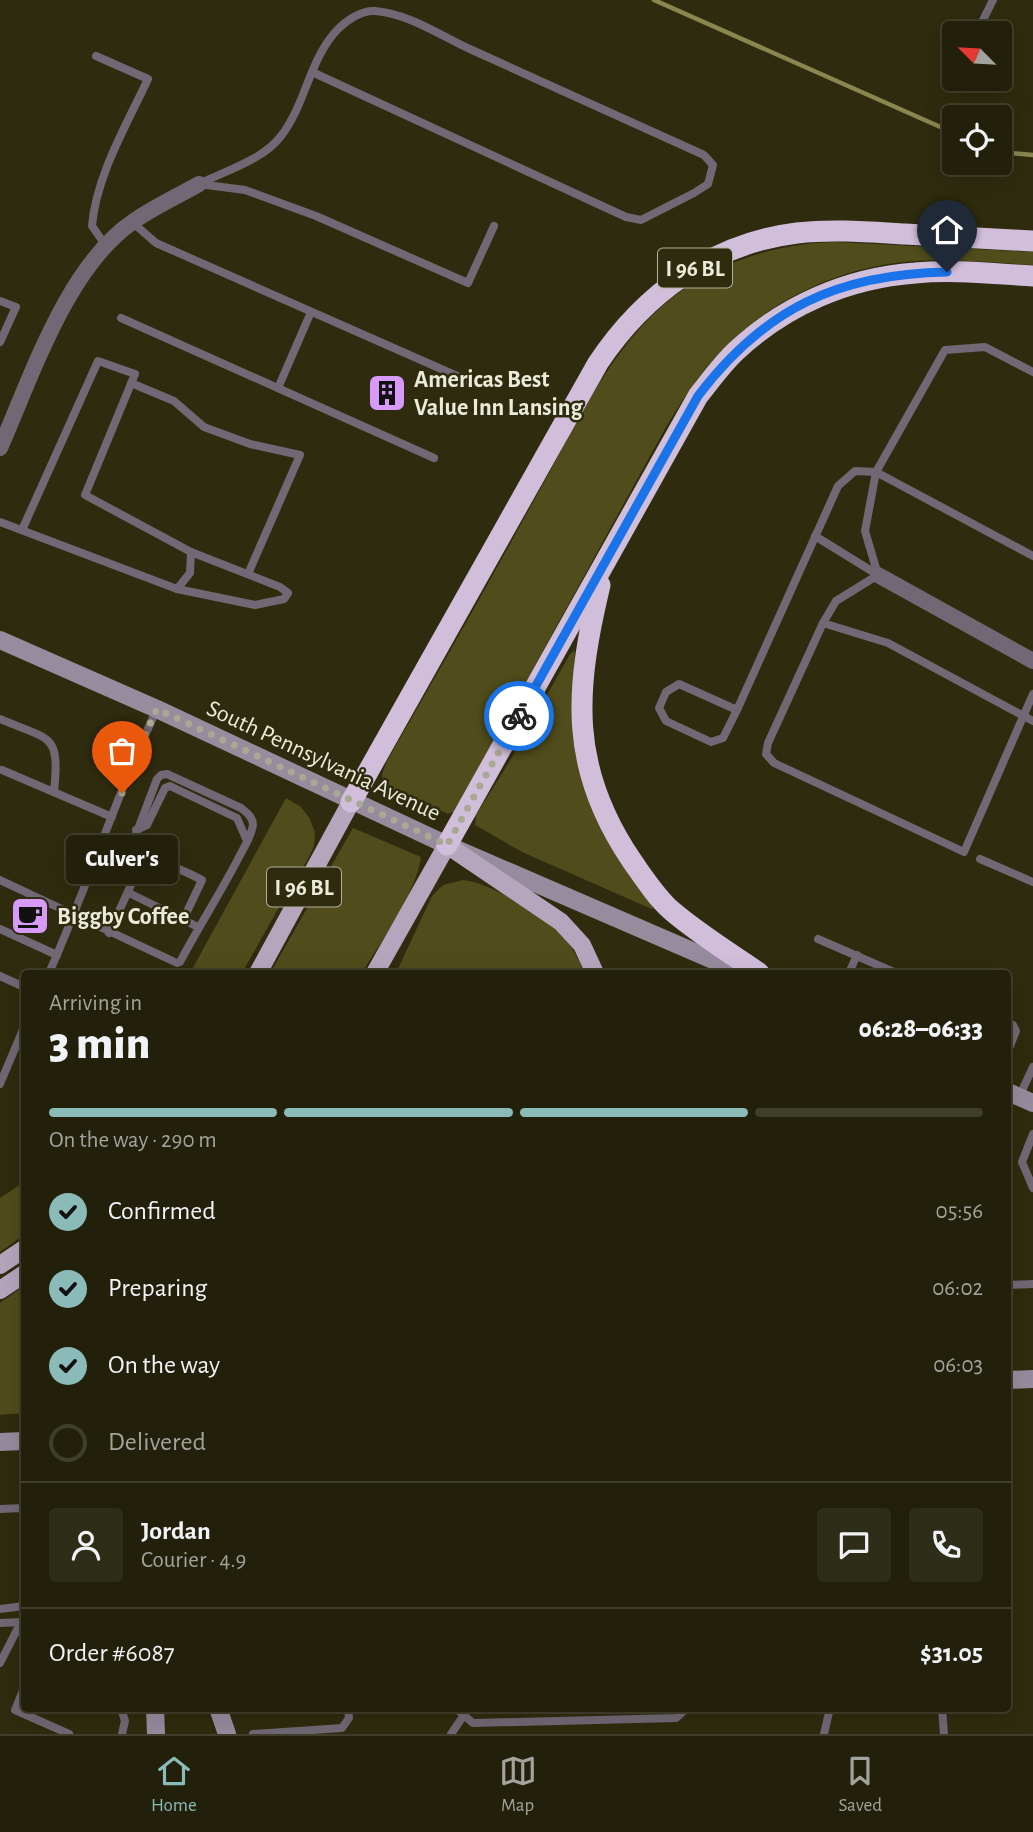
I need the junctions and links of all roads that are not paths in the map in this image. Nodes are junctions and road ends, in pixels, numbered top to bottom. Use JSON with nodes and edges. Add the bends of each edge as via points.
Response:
{"nodes":[{"id":1,"x":993,"y":0,"type":"edge"},
{"id":2,"x":982,"y":21,"type":"edge"},
{"id":3,"x":96,"y":56,"type":"dead end"},
{"id":4,"x":312,"y":72,"type":"junction"},
{"id":5,"x":199,"y":184,"type":"junction"},
{"id":6,"x":132,"y":222,"type":"junction"},
{"id":7,"x":494,"y":226,"type":"dead end"},
{"id":8,"x":1033,"y":241,"type":"edge"},
{"id":9,"x":106,"y":246,"type":"junction"},
{"id":10,"x":1033,"y":276,"type":"edge"},
{"id":11,"x":0,"y":300,"type":"edge"},
{"id":12,"x":311,"y":312,"type":"junction"},
{"id":13,"x":121,"y":318,"type":"dead end"},
{"id":14,"x":0,"y":342,"type":"edge"},
{"id":15,"x":1033,"y":372,"type":"edge"},
{"id":16,"x":131,"y":383,"type":"junction"},
{"id":17,"x":473,"y":383,"type":"dead end"},
{"id":18,"x":278,"y":388,"type":"junction"},
{"id":19,"x":0,"y":448,"type":"edge"},
{"id":20,"x":434,"y":458,"type":"dead end"},
{"id":21,"x":876,"y":472,"type":"junction"},
{"id":22,"x":0,"y":522,"type":"edge"},
{"id":23,"x":22,"y":530,"type":"junction"},
{"id":24,"x":815,"y":536,"type":"junction"},
{"id":25,"x":191,"y":552,"type":"junction"},
{"id":26,"x":1033,"y":556,"type":"edge"},
{"id":27,"x":607,"y":559,"type":"junction"},
{"id":28,"x":248,"y":574,"type":"junction"},
{"id":29,"x":878,"y":575,"type":"junction"},
{"id":30,"x":177,"y":589,"type":"junction"},
{"id":31,"x":823,"y":623,"type":"junction"},
{"id":32,"x":0,"y":640,"type":"edge"},
{"id":33,"x":1033,"y":661,"type":"edge"},
{"id":34,"x":1033,"y":694,"type":"edge"},
{"id":35,"x":157,"y":709,"type":"junction"},
{"id":36,"x":737,"y":710,"type":"junction"},
{"id":37,"x":1024,"y":716,"type":"junction"},
{"id":38,"x":0,"y":719,"type":"edge"},
{"id":39,"x":1033,"y":720,"type":"edge"},
{"id":40,"x":2,"y":770,"type":"dead end"},
{"id":41,"x":54,"y":792,"type":"junction"},
{"id":42,"x":351,"y":802,"type":"junction"},
{"id":43,"x":112,"y":817,"type":"junction"},
{"id":44,"x":447,"y":845,"type":"junction"},
{"id":45,"x":146,"y":852,"type":"junction"},
{"id":46,"x":980,"y":859,"type":"dead end"},
{"id":47,"x":0,"y":880,"type":"edge"},
{"id":48,"x":1033,"y":882,"type":"edge"},
{"id":49,"x":129,"y":893,"type":"junction"},
{"id":50,"x":75,"y":915,"type":"junction"},
{"id":51,"x":183,"y":920,"type":"junction"},
{"id":52,"x":198,"y":927,"type":"junction"},
{"id":53,"x":0,"y":929,"type":"edge"},
{"id":54,"x":109,"y":933,"type":"junction"},
{"id":55,"x":818,"y":939,"type":"dead end"},
{"id":56,"x":57,"y":955,"type":"junction"},
{"id":57,"x":385,"y":955,"type":"junction"},
{"id":58,"x":857,"y":955,"type":"junction"},
{"id":59,"x":50,"y":970,"type":"edge"},
{"id":60,"x":260,"y":970,"type":"edge"},
{"id":61,"x":377,"y":970,"type":"edge"},
{"id":62,"x":382,"y":970,"type":"edge"},
{"id":63,"x":594,"y":970,"type":"edge"},
{"id":64,"x":736,"y":970,"type":"edge"},
{"id":65,"x":755,"y":970,"type":"edge"},
{"id":66,"x":850,"y":970,"type":"edge"},
{"id":67,"x":890,"y":970,"type":"edge"},
{"id":68,"x":0,"y":976,"type":"edge"},
{"id":69,"x":21,"y":986,"type":"edge"},
{"id":70,"x":1011,"y":1024,"type":"edge"},
{"id":71,"x":21,"y":1034,"type":"edge"},
{"id":72,"x":1011,"y":1044,"type":"edge"},
{"id":73,"x":1033,"y":1067,"type":"edge"},
{"id":74,"x":0,"y":1084,"type":"edge"},
{"id":75,"x":1020,"y":1097,"type":"edge"},
{"id":76,"x":1033,"y":1135,"type":"edge"},
{"id":77,"x":1033,"y":1188,"type":"edge"},
{"id":78,"x":21,"y":1251,"type":"edge"},
{"id":79,"x":0,"y":1265,"type":"edge"},
{"id":80,"x":21,"y":1276,"type":"edge"},
{"id":81,"x":1033,"y":1284,"type":"edge"},
{"id":82,"x":1011,"y":1285,"type":"edge"},
{"id":83,"x":0,"y":1290,"type":"edge"},
{"id":84,"x":1033,"y":1379,"type":"edge"},
{"id":85,"x":1011,"y":1380,"type":"edge"},
{"id":86,"x":21,"y":1441,"type":"edge"},
{"id":87,"x":0,"y":1442,"type":"edge"},
{"id":88,"x":21,"y":1508,"type":"edge"},
{"id":89,"x":0,"y":1509,"type":"edge"},
{"id":90,"x":21,"y":1606,"type":"edge"},
{"id":91,"x":0,"y":1609,"type":"edge"},
{"id":92,"x":21,"y":1622,"type":"edge"},
{"id":93,"x":0,"y":1623,"type":"edge"},
{"id":94,"x":21,"y":1626,"type":"edge"},
{"id":95,"x":0,"y":1663,"type":"edge"},
{"id":96,"x":21,"y":1695,"type":"edge"},
{"id":97,"x":122,"y":1712,"type":"edge"},
{"id":98,"x":155,"y":1712,"type":"edge"},
{"id":99,"x":219,"y":1712,"type":"edge"},
{"id":100,"x":226,"y":1712,"type":"edge"},
{"id":101,"x":348,"y":1712,"type":"edge"},
{"id":102,"x":461,"y":1712,"type":"edge"},
{"id":103,"x":683,"y":1712,"type":"edge"},
{"id":104,"x":829,"y":1712,"type":"edge"},
{"id":105,"x":942,"y":1712,"type":"edge"},
{"id":106,"x":156,"y":1733,"type":"edge"},
{"id":107,"x":69,"y":1734,"type":"edge"},
{"id":108,"x":122,"y":1734,"type":"edge"},
{"id":109,"x":227,"y":1734,"type":"edge"},
{"id":110,"x":253,"y":1734,"type":"edge"},
{"id":111,"x":451,"y":1734,"type":"edge"},
{"id":112,"x":824,"y":1734,"type":"edge"},
{"id":113,"x":944,"y":1734,"type":"edge"}],
"edges":[{"from":1,"to":2,"type":"lane"},
{"from":3,"to":9,"type":"lane","via":[[148,79],[93,205],[92,226]]},
{"from":4,"to":4,"type":"lane","via":[[325,44],[357,15],[372,10],[401,15],[704,155],[713,165],[712,174],[708,184],[694,193],[640,220],[626,217]]},
{"from":4,"to":5,"type":"lane","via":[[274,144]]},
{"from":5,"to":6,"type":"street"},
{"from":5,"to":7,"type":"lane","via":[[245,190],[316,216],[468,283]]},
{"from":6,"to":9,"type":"street"},
{"from":6,"to":12,"type":"lane","via":[[156,243]]},
{"from":8,"to":42,"type":"highway","number":"I 96 BL","via":[[797,233],[729,251],[669,285],[626,324],[598,363]]},
{"from":9,"to":19,"type":"street","via":[[65,301]]},
{"from":10,"to":27,"type":"highway","via":[[916,272],[873,278],[825,293],[785,314],[735,351],[698,396]]},
{"from":11,"to":14,"type":"lane","via":[[16,307]]},
{"from":12,"to":17,"type":"lane"},
{"from":12,"to":18,"type":"lane"},
{"from":13,"to":18,"type":"lane"},
{"from":15,"to":21,"type":"lane","via":[[985,347],[945,351]]},
{"from":16,"to":23,"type":"lane","via":[[135,374],[98,361]]},
{"from":16,"to":25,"type":"lane","via":[[85,495]]},
{"from":16,"to":28,"type":"lane","via":[[174,401],[204,427],[300,455]]},
{"from":18,"to":20,"type":"lane"},
{"from":21,"to":24,"type":"lane","via":[[855,471],[838,486]]},
{"from":21,"to":26,"type":"lane"},
{"from":21,"to":29,"type":"lane","via":[[865,531]]},
{"from":22,"to":23,"type":"lane"},
{"from":23,"to":30,"type":"lane"},
{"from":24,"to":29,"type":"lane"},
{"from":24,"to":36,"type":"lane"},
{"from":25,"to":28,"type":"lane"},
{"from":25,"to":30,"type":"lane","via":[[190,573]]},
{"from":27,"to":44,"type":"highway"},
{"from":27,"to":65,"type":"highway","via":[[587,637],[581,700],[585,757],[600,802],[620,843],[670,910]]},
{"from":28,"to":30,"type":"lane","via":[[288,593],[284,599],[255,605]]},
{"from":29,"to":31,"type":"lane","via":[[836,601]]},
{"from":29,"to":33,"type":"street"},
{"from":31,"to":37,"type":"lane","via":[[888,643]]},
{"from":31,"to":37,"type":"lane","via":[[766,754],[774,763],[964,852]]},
{"from":32,"to":35,"type":"main road","name":"South Pennsylvania Avenue"},
{"from":34,"to":37,"type":"lane"},
{"from":35,"to":42,"type":"main road","name":"South Pennsylvania Avenue"},
{"from":35,"to":43,"type":"lane"},
{"from":36,"to":36,"type":"lane","via":[[723,738],[711,742],[666,721],[659,708],[666,692],[679,684]]},
{"from":37,"to":39,"type":"lane"},
{"from":38,"to":41,"type":"lane","via":[[50,740],[56,750]]},
{"from":40,"to":41,"type":"lane"},
{"from":41,"to":43,"type":"lane"},
{"from":42,"to":44,"type":"main road","name":"South Pennsylvania Avenue"},
{"from":42,"to":60,"type":"main road","number":"I 96 BL"},
{"from":43,"to":50,"type":"lane"},
{"from":44,"to":57,"type":"main road"},
{"from":44,"to":63,"type":"main road","via":[[561,922],[582,945]]},
{"from":44,"to":64,"type":"main road","name":"South Pennsylvania Avenue"},
{"from":45,"to":49,"type":"lane"},
{"from":45,"to":51,"type":"lane","via":[[202,880]]},
{"from":45,"to":52,"type":"lane","via":[[137,842],[135,830],[161,775],[248,813],[253,825],[247,841]]},
{"from":46,"to":48,"type":"lane"},
{"from":47,"to":50,"type":"lane"},
{"from":49,"to":51,"type":"lane"},
{"from":49,"to":54,"type":"lane"},
{"from":50,"to":54,"type":"lane"},
{"from":50,"to":56,"type":"lane"},
{"from":51,"to":52,"type":"lane"},
{"from":52,"to":54,"type":"lane","via":[[177,963]]},
{"from":53,"to":56,"type":"lane"},
{"from":55,"to":58,"type":"lane"},
{"from":56,"to":59,"type":"lane"},
{"from":57,"to":61,"type":"main road"},
{"from":57,"to":62,"type":"main road"},
{"from":58,"to":66,"type":"lane"},
{"from":58,"to":67,"type":"lane"},
{"from":68,"to":69,"type":"lane"},
{"from":70,"to":72,"type":"lane","via":[[1016,1031]]},
{"from":71,"to":74,"type":"lane"},
{"from":73,"to":75,"type":"lane"},
{"from":76,"to":77,"type":"lane","via":[[1022,1162]]},
{"from":78,"to":79,"type":"main road"},
{"from":80,"to":83,"type":"main road"},
{"from":81,"to":82,"type":"lane"},
{"from":84,"to":85,"type":"main road"},
{"from":86,"to":87,"type":"main road"},
{"from":88,"to":89,"type":"lane"},
{"from":90,"to":91,"type":"lane"},
{"from":92,"to":93,"type":"lane"},
{"from":94,"to":95,"type":"lane"},
{"from":96,"to":107,"type":"lane","via":[[15,1710]]},
{"from":97,"to":108,"type":"lane"},
{"from":98,"to":106,"type":"main road"},
{"from":99,"to":109,"type":"main road"},
{"from":100,"to":109,"type":"main road"},
{"from":101,"to":110,"type":"lane","via":[[342,1728]]},
{"from":102,"to":103,"type":"lane","via":[[473,1723],[676,1718]]},
{"from":102,"to":111,"type":"lane"},
{"from":104,"to":112,"type":"lane"},
{"from":105,"to":113,"type":"lane"}]}
